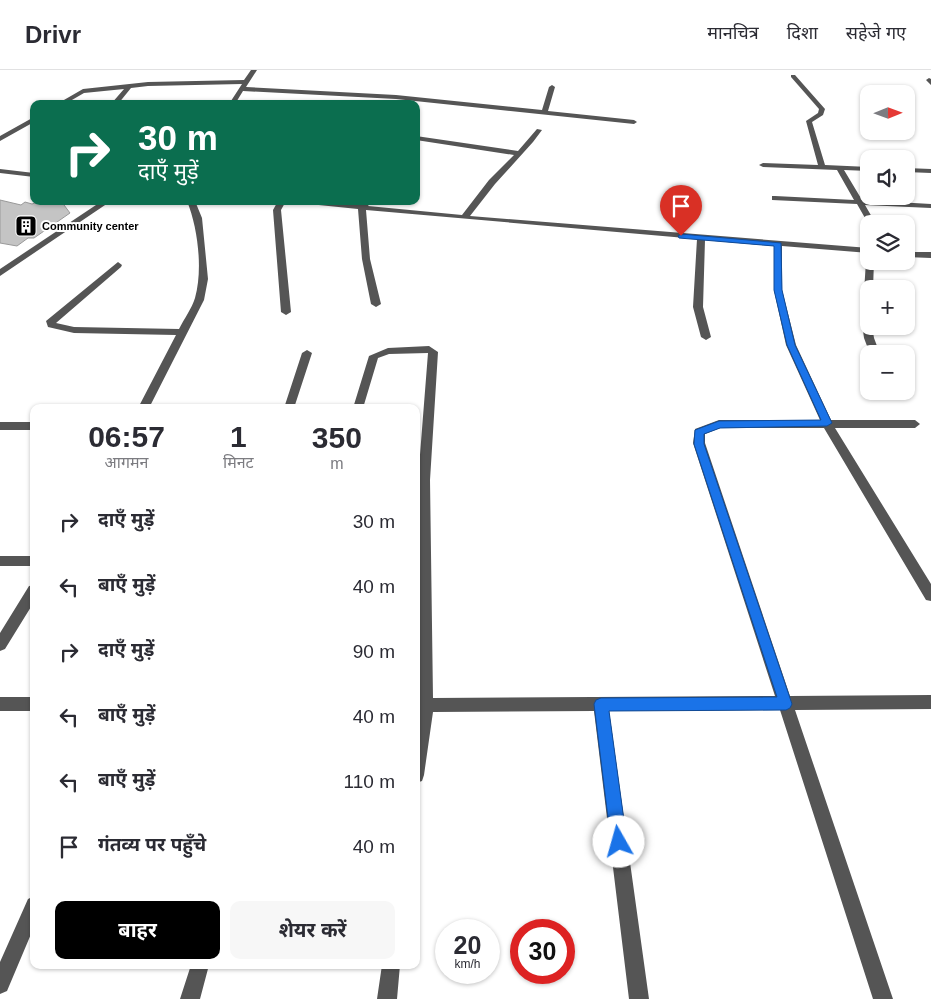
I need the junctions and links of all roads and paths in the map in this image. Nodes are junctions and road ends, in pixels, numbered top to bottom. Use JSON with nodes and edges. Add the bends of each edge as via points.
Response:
{"nodes":[{"id":1,"x":254,"y":70,"type":"edge"},
{"id":2,"x":794,"y":76,"type":"dead end"},
{"id":3,"x":246,"y":82,"type":"junction"},
{"id":4,"x":129,"y":87,"type":"junction"},
{"id":5,"x":552,"y":87,"type":"dead end"},
{"id":6,"x":242,"y":89,"type":"junction"},
{"id":7,"x":67,"y":100,"type":"edge"},
{"id":8,"x":118,"y":100,"type":"edge"},
{"id":9,"x":235,"y":100,"type":"edge"},
{"id":10,"x":544,"y":113,"type":"junction"},
{"id":11,"x":30,"y":121,"type":"edge"},
{"id":12,"x":634,"y":122,"type":"dead end"},
{"id":13,"x":539,"y":130,"type":"dead end"},
{"id":14,"x":0,"y":139,"type":"edge"},
{"id":15,"x":420,"y":140,"type":"edge"},
{"id":16,"x":518,"y":154,"type":"junction"},
{"id":17,"x":763,"y":165,"type":"dead end"},
{"id":18,"x":822,"y":167,"type":"junction"},
{"id":19,"x":838,"y":167,"type":"junction"},
{"id":20,"x":860,"y":168,"type":"edge"},
{"id":21,"x":915,"y":170,"type":"edge"},
{"id":22,"x":0,"y":171,"type":"edge"},
{"id":23,"x":931,"y":171,"type":"edge"},
{"id":24,"x":30,"y":175,"type":"edge"},
{"id":25,"x":775,"y":198,"type":"dead end"},
{"id":26,"x":859,"y":203,"type":"junction"},
{"id":27,"x":101,"y":205,"type":"edge"},
{"id":28,"x":193,"y":205,"type":"edge"},
{"id":29,"x":280,"y":205,"type":"edge"},
{"id":30,"x":365,"y":205,"type":"edge"},
{"id":31,"x":372,"y":205,"type":"edge"},
{"id":32,"x":931,"y":206,"type":"edge"},
{"id":33,"x":866,"y":215,"type":"edge"},
{"id":34,"x":464,"y":218,"type":"junction"},
{"id":35,"x":701,"y":238,"type":"junction"},
{"id":36,"x":778,"y":244,"type":"junction"},
{"id":37,"x":860,"y":251,"type":"edge"},
{"id":38,"x":915,"y":254,"type":"edge"},
{"id":39,"x":931,"y":255,"type":"edge"},
{"id":40,"x":118,"y":265,"type":"dead end"},
{"id":41,"x":0,"y":273,"type":"edge"},
{"id":42,"x":376,"y":304,"type":"dead end"},
{"id":43,"x":286,"y":312,"type":"dead end"},
{"id":44,"x":182,"y":332,"type":"junction"},
{"id":45,"x":706,"y":337,"type":"dead end"},
{"id":46,"x":307,"y":353,"type":"dead end"},
{"id":47,"x":145,"y":404,"type":"edge"},
{"id":48,"x":289,"y":404,"type":"edge"},
{"id":49,"x":359,"y":404,"type":"edge"},
{"id":50,"x":827,"y":423,"type":"junction"},
{"id":51,"x":915,"y":424,"type":"dead end"},
{"id":52,"x":0,"y":426,"type":"edge"},
{"id":53,"x":30,"y":426,"type":"edge"},
{"id":54,"x":420,"y":480,"type":"edge"},
{"id":55,"x":0,"y":561,"type":"edge"},
{"id":56,"x":30,"y":561,"type":"edge"},
{"id":57,"x":30,"y":596,"type":"edge"},
{"id":58,"x":931,"y":596,"type":"edge"},
{"id":59,"x":0,"y":645,"type":"edge"},
{"id":60,"x":931,"y":702,"type":"edge"},
{"id":61,"x":0,"y":704,"type":"edge"},
{"id":62,"x":30,"y":704,"type":"edge"},
{"id":63,"x":601,"y":704,"type":"junction"},
{"id":64,"x":786,"y":704,"type":"junction"},
{"id":65,"x":421,"y":705,"type":"edge"},
{"id":66,"x":420,"y":719,"type":"edge"},
{"id":67,"x":30,"y":914,"type":"edge"},
{"id":68,"x":199,"y":969,"type":"edge"},
{"id":69,"x":390,"y":969,"type":"edge"},
{"id":70,"x":0,"y":984,"type":"edge"},
{"id":71,"x":190,"y":999,"type":"edge"},
{"id":72,"x":386,"y":999,"type":"edge"},
{"id":73,"x":640,"y":999,"type":"edge"},
{"id":74,"x":883,"y":999,"type":"edge"}],
"edges":[{"from":1,"to":3,"type":"street"},
{"from":2,"to":18,"type":"street","via":[[822,109],[821,114],[809,121],[809,126]]},
{"from":3,"to":4,"type":"street","via":[[159,83]]},
{"from":3,"to":6,"type":"street"},
{"from":4,"to":7,"type":"street","via":[[83,91]]},
{"from":4,"to":8,"type":"street"},
{"from":5,"to":10,"type":"street"},
{"from":6,"to":9,"type":"street"},
{"from":6,"to":10,"type":"street","via":[[396,97]]},
{"from":10,"to":12,"type":"street"},
{"from":11,"to":14,"type":"street"},
{"from":13,"to":16,"type":"street"},
{"from":15,"to":16,"type":"street"},
{"from":16,"to":34,"type":"street"},
{"from":17,"to":18,"type":"street"},
{"from":18,"to":19,"type":"street"},
{"from":19,"to":20,"type":"street"},
{"from":19,"to":26,"type":"street"},
{"from":21,"to":23,"type":"street"},
{"from":22,"to":24,"type":"street"},
{"from":25,"to":26,"type":"street"},
{"from":26,"to":32,"type":"street"},
{"from":26,"to":33,"type":"street"},
{"from":27,"to":41,"type":"street"},
{"from":28,"to":44,"type":"street","via":[[198,218],[204,279],[198,300]]},
{"from":29,"to":43,"type":"street","via":[[277,210]]},
{"from":30,"to":42,"type":"street","via":[[366,259]]},
{"from":31,"to":34,"type":"street"},
{"from":34,"to":35,"type":"street"},
{"from":35,"to":36,"type":"street"},
{"from":35,"to":45,"type":"street","via":[[698,307]]},
{"from":36,"to":37,"type":"street"},
{"from":36,"to":50,"type":"street","via":[[778,290],[791,345]]},
{"from":38,"to":39,"type":"street"},
{"from":40,"to":44,"type":"street","via":[[51,321],[51,325],[74,330]]},
{"from":44,"to":47,"type":"street"},
{"from":46,"to":48,"type":"street"},
{"from":49,"to":54,"type":"street","via":[[374,356],[388,350],[429,349],[433,352]]},
{"from":50,"to":51,"type":"street"},
{"from":50,"to":58,"type":"street"},
{"from":50,"to":64,"type":"street","via":[[719,424],[699,432],[699,444]]},
{"from":52,"to":53,"type":"street"},
{"from":54,"to":65,"type":"street"},
{"from":55,"to":56,"type":"street"},
{"from":57,"to":59,"type":"street"},
{"from":60,"to":64,"type":"street"},
{"from":61,"to":62,"type":"street"},
{"from":63,"to":64,"type":"street"},
{"from":63,"to":65,"type":"street"},
{"from":63,"to":73,"type":"street"},
{"from":64,"to":74,"type":"street"},
{"from":65,"to":66,"type":"street"},
{"from":67,"to":70,"type":"street"},
{"from":68,"to":71,"type":"street"},
{"from":69,"to":72,"type":"street"}]}
